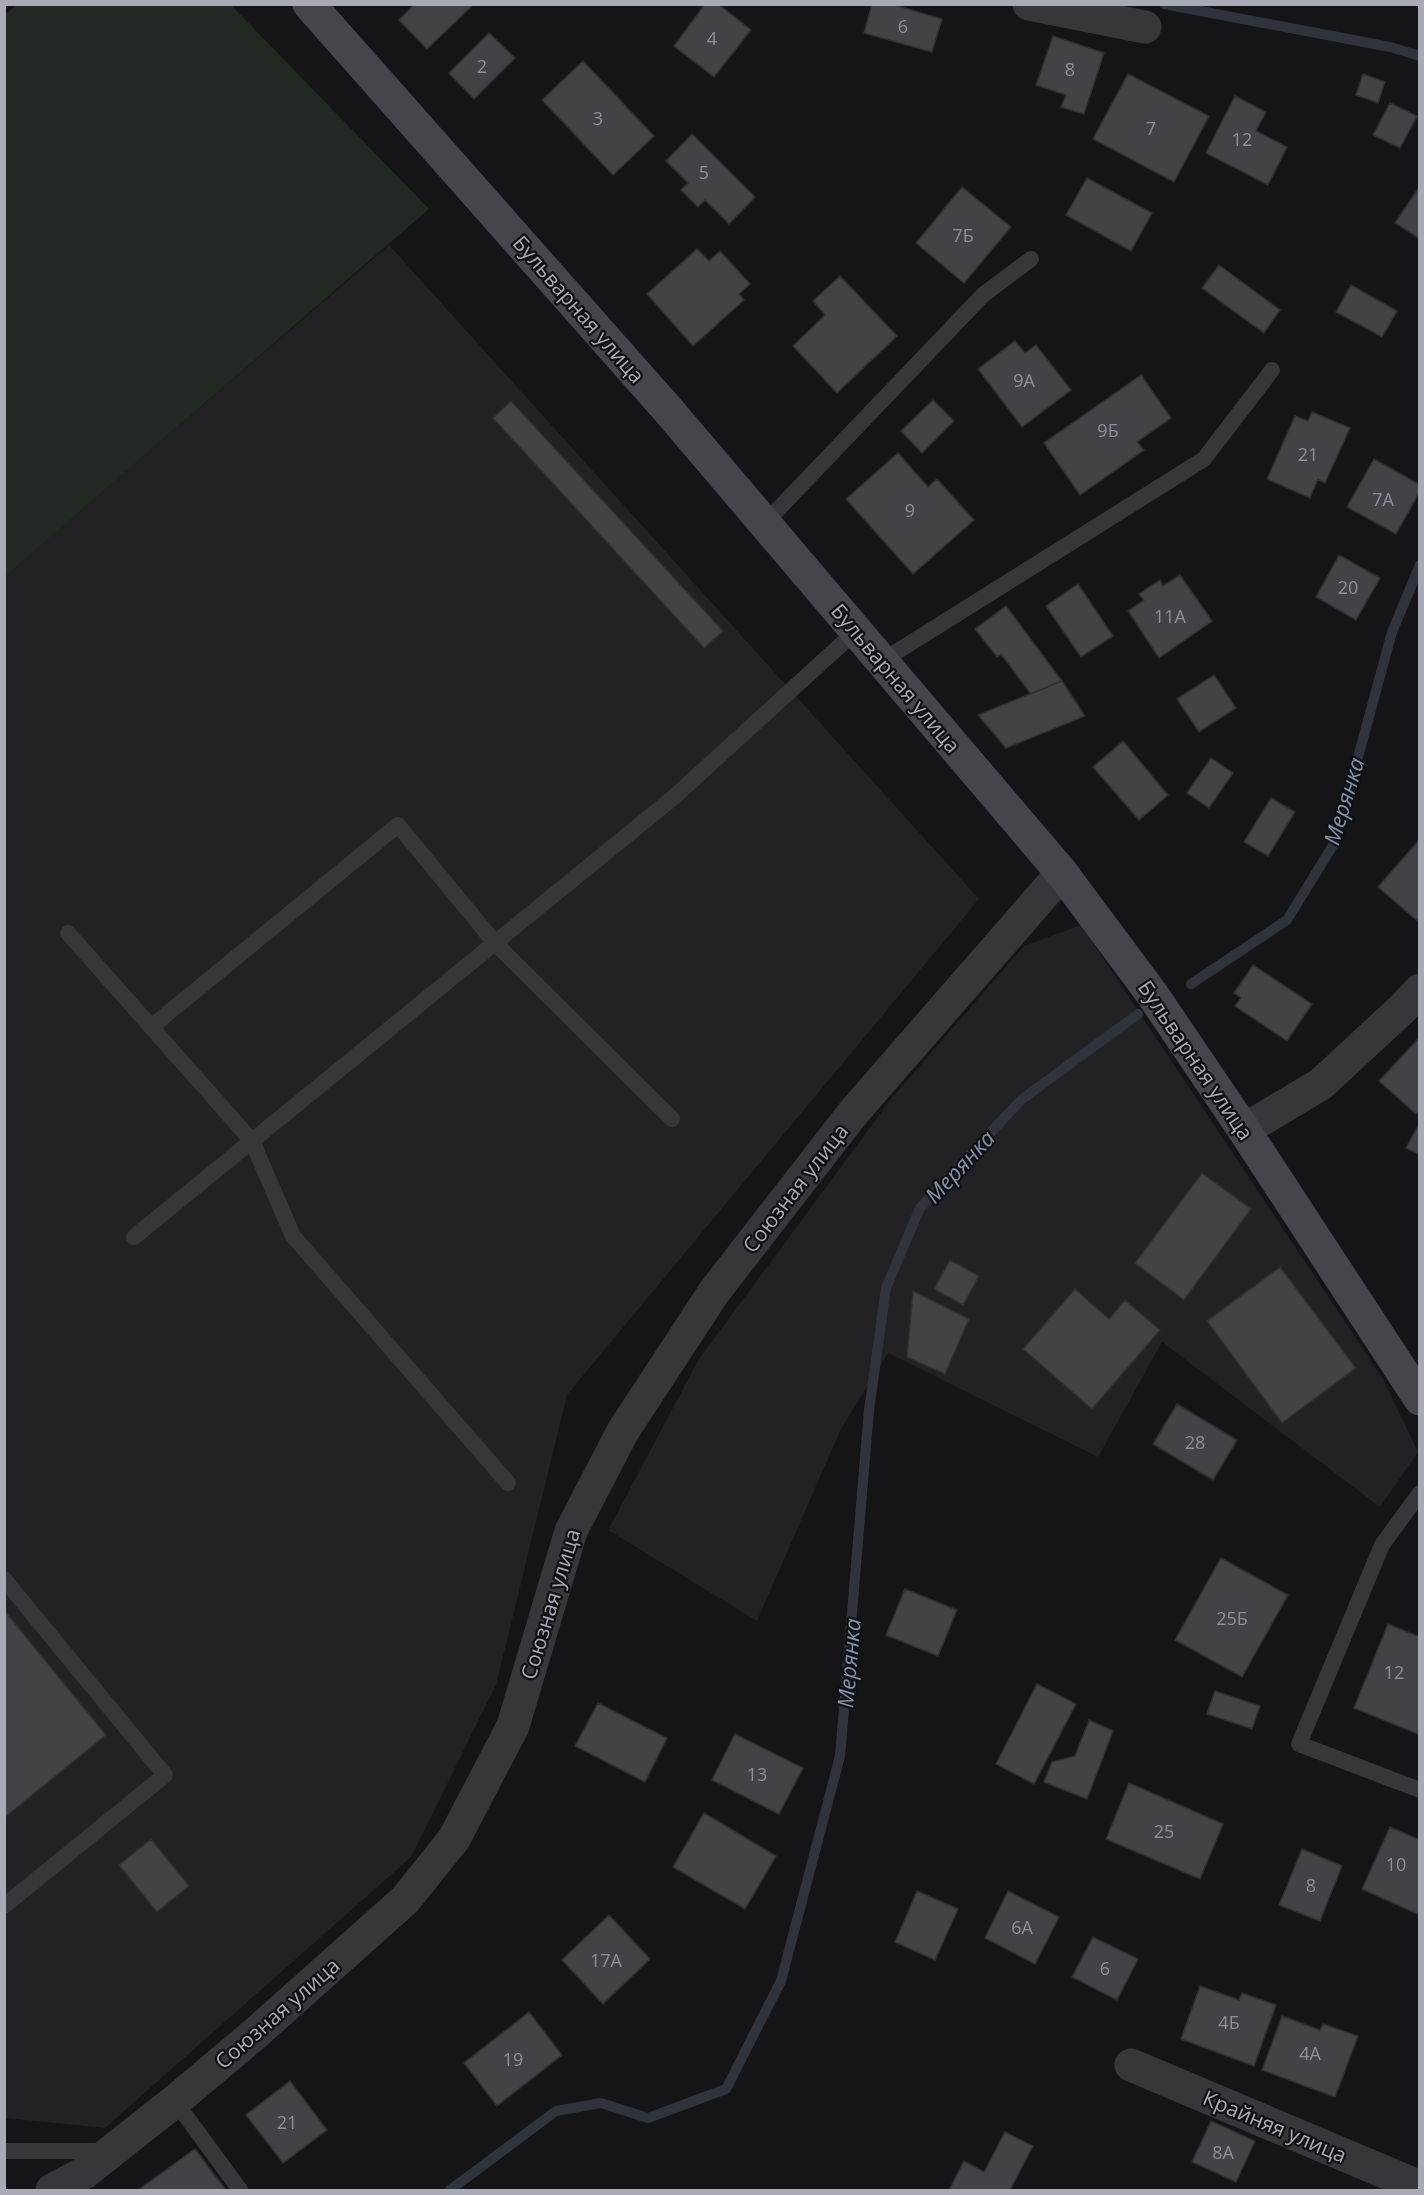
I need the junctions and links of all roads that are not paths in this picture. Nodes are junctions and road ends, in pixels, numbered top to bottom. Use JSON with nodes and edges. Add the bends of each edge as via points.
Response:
{"nodes":[{"id":1,"x":1029,"y":4,"type":"edge"},
{"id":2,"x":321,"y":9,"type":"edge"},
{"id":3,"x":1145,"y":27,"type":"dead end"},
{"id":4,"x":1031,"y":259,"type":"dead end"},
{"id":5,"x":1272,"y":370,"type":"dead end"},
{"id":6,"x":765,"y":523,"type":"junction"},
{"id":7,"x":856,"y":631,"type":"junction"},
{"id":8,"x":882,"y":661,"type":"junction"},
{"id":9,"x":1062,"y":873,"type":"junction"},
{"id":10,"x":68,"y":933,"type":"dead end"},
{"id":11,"x":495,"y":943,"type":"junction"},
{"id":12,"x":1419,"y":990,"type":"edge"},
{"id":13,"x":151,"y":1027,"type":"junction"},
{"id":14,"x":672,"y":1119,"type":"dead end"},
{"id":15,"x":1244,"y":1130,"type":"junction"},
{"id":16,"x":252,"y":1141,"type":"junction"},
{"id":17,"x":134,"y":1237,"type":"dead end"},
{"id":18,"x":1419,"y":1399,"type":"edge"},
{"id":19,"x":508,"y":1484,"type":"dead end"},
{"id":20,"x":1419,"y":1493,"type":"edge"},
{"id":21,"x":4,"y":1579,"type":"edge"},
{"id":22,"x":1419,"y":1790,"type":"edge"},
{"id":23,"x":4,"y":1906,"type":"edge"},
{"id":24,"x":1131,"y":2065,"type":"dead end"},
{"id":25,"x":175,"y":2101,"type":"junction"},
{"id":26,"x":4,"y":2151,"type":"edge"},
{"id":27,"x":112,"y":2151,"type":"junction"},
{"id":28,"x":1419,"y":2187,"type":"edge"},
{"id":29,"x":52,"y":2190,"type":"edge"},
{"id":30,"x":240,"y":2190,"type":"edge"}],
"edges":[{"from":1,"to":3,"type":"street"},
{"from":2,"to":6,"type":"street","name":"Бульварная улица"},
{"from":4,"to":6,"type":"lane","via":[[983,295]]},
{"from":5,"to":8,"type":"lane","via":[[1204,459]]},
{"from":6,"to":7,"type":"street","name":"Бульварная улица"},
{"from":7,"to":8,"type":"street","name":"Бульварная улица"},
{"from":7,"to":11,"type":"lane","via":[[674,796]]},
{"from":8,"to":9,"type":"street","name":"Бульварная улица"},
{"from":9,"to":15,"type":"street","name":"Бульварная улица","via":[[1152,994]]},
{"from":9,"to":25,"type":"street","name":"Союзная улица","via":[[846,1122],[714,1292],[622,1431],[571,1531],[513,1726],[454,1839],[405,1900]]},
{"from":10,"to":13,"type":"lane"},
{"from":11,"to":13,"type":"lane","via":[[398,825]]},
{"from":11,"to":14,"type":"lane"},
{"from":11,"to":16,"type":"lane"},
{"from":12,"to":15,"type":"street","via":[[1321,1084]]},
{"from":13,"to":16,"type":"lane"},
{"from":15,"to":18,"type":"street","name":"Бульварная улица"},
{"from":16,"to":17,"type":"lane"},
{"from":16,"to":19,"type":"lane","via":[[293,1236]]},
{"from":20,"to":22,"type":"lane","via":[[1382,1545],[1299,1744]]},
{"from":21,"to":23,"type":"lane","via":[[165,1774]]},
{"from":24,"to":28,"type":"street","name":"Крайняя улица"},
{"from":25,"to":27,"type":"street","name":"Союзная улица"},
{"from":25,"to":30,"type":"lane"},
{"from":26,"to":27,"type":"lane"},
{"from":27,"to":29,"type":"street","name":"Союзная улица","via":[[84,2173]]}]}
